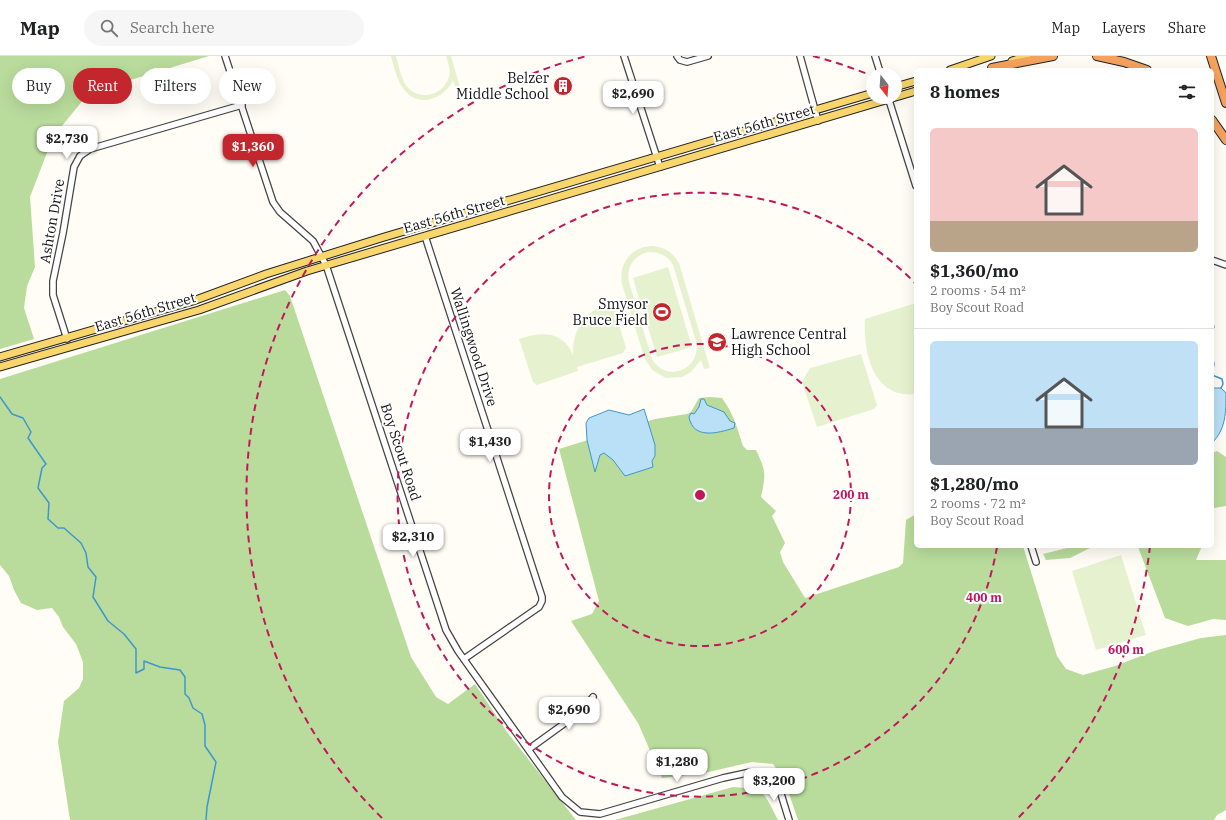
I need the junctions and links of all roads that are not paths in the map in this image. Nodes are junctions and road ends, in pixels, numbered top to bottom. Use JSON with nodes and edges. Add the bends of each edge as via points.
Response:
{"nodes":[{"id":1,"x":226,"y":56,"type":"edge"},
{"id":2,"x":624,"y":56,"type":"edge"},
{"id":3,"x":677,"y":56,"type":"edge"},
{"id":4,"x":708,"y":56,"type":"edge"},
{"id":5,"x":800,"y":56,"type":"edge"},
{"id":6,"x":875,"y":56,"type":"edge"},
{"id":7,"x":991,"y":56,"type":"edge"},
{"id":8,"x":1028,"y":56,"type":"edge"},
{"id":9,"x":1053,"y":56,"type":"edge"},
{"id":10,"x":1097,"y":56,"type":"edge"},
{"id":11,"x":1211,"y":56,"type":"edge"},
{"id":12,"x":879,"y":68,"type":"edge"},
{"id":13,"x":956,"y":68,"type":"edge"},
{"id":14,"x":992,"y":68,"type":"edge"},
{"id":15,"x":994,"y":68,"type":"edge"},
{"id":16,"x":1141,"y":68,"type":"edge"},
{"id":17,"x":914,"y":82,"type":"edge"},
{"id":18,"x":902,"y":85,"type":"edge"},
{"id":19,"x":914,"y":92,"type":"edge"},
{"id":20,"x":902,"y":94,"type":"edge"},
{"id":21,"x":866,"y":95,"type":"edge"},
{"id":22,"x":1226,"y":103,"type":"edge"},
{"id":23,"x":870,"y":104,"type":"edge"},
{"id":24,"x":890,"y":104,"type":"edge"},
{"id":25,"x":242,"y":105,"type":"junction"},
{"id":26,"x":815,"y":110,"type":"junction"},
{"id":27,"x":818,"y":121,"type":"junction"},
{"id":28,"x":1214,"y":123,"type":"edge"},
{"id":29,"x":1226,"y":140,"type":"edge"},
{"id":30,"x":656,"y":158,"type":"junction"},
{"id":31,"x":660,"y":167,"type":"junction"},
{"id":32,"x":914,"y":180,"type":"edge"},
{"id":33,"x":498,"y":204,"type":"junction"},
{"id":34,"x":501,"y":214,"type":"junction"},
{"id":35,"x":425,"y":236,"type":"junction"},
{"id":36,"x":322,"y":257,"type":"junction"},
{"id":37,"x":1214,"y":260,"type":"edge"},
{"id":38,"x":326,"y":265,"type":"junction"},
{"id":39,"x":1226,"y":265,"type":"edge"},
{"id":40,"x":67,"y":339,"type":"junction"},
{"id":41,"x":0,"y":357,"type":"edge"},
{"id":42,"x":0,"y":367,"type":"edge"},
{"id":43,"x":1032,"y":548,"type":"edge"},
{"id":44,"x":1036,"y":562,"type":"dead end"},
{"id":45,"x":464,"y":659,"type":"junction"},
{"id":46,"x":593,"y":697,"type":"dead end"},
{"id":47,"x":529,"y":749,"type":"junction"},
{"id":48,"x":789,"y":820,"type":"edge"}],
"edges":[{"from":1,"to":25,"type":"street","name":"Boy Scout Road"},
{"from":2,"to":30,"type":"street"},
{"from":3,"to":4,"type":"street","via":[[682,62]]},
{"from":5,"to":26,"type":"street"},
{"from":6,"to":12,"type":"street"},
{"from":7,"to":13,"type":"main road"},
{"from":8,"to":14,"type":"main road"},
{"from":9,"to":15,"type":"highway"},
{"from":10,"to":16,"type":"highway"},
{"from":11,"to":22,"type":"highway"},
{"from":17,"to":18,"type":"main road"},
{"from":19,"to":20,"type":"main road","name":"East 56th Street"},
{"from":21,"to":26,"type":"main road","name":"East 56th Street"},
{"from":23,"to":27,"type":"main road","name":"East 56th Street"},
{"from":24,"to":32,"type":"street"},
{"from":25,"to":36,"type":"street","name":"Boy Scout Road","via":[[273,202],[280,212],[311,239]]},
{"from":25,"to":40,"type":"street","name":"Ashton Drive","via":[[90,149],[78,158],[73,169],[52,283],[53,295]]},
{"from":26,"to":27,"type":"street"},
{"from":26,"to":30,"type":"main road","name":"East 56th Street"},
{"from":27,"to":31,"type":"main road","name":"East 56th Street"},
{"from":28,"to":29,"type":"highway"},
{"from":30,"to":31,"type":"street"},
{"from":30,"to":33,"type":"main road","name":"East 56th Street"},
{"from":31,"to":34,"type":"main road","name":"East 56th Street"},
{"from":33,"to":34,"type":"street"},
{"from":33,"to":36,"type":"main road","name":"East 56th Street"},
{"from":34,"to":35,"type":"main road","name":"East 56th Street"},
{"from":35,"to":38,"type":"main road","name":"East 56th Street"},
{"from":35,"to":45,"type":"street","name":"Wallingwood Drive","via":[[542,597],[539,607]]},
{"from":36,"to":38,"type":"street","name":"Boy Scout Road"},
{"from":36,"to":40,"type":"main road","name":"East 56th Street","via":[[193,301]]},
{"from":37,"to":39,"type":"street"},
{"from":38,"to":42,"type":"main road","name":"East 56th Street","via":[[271,282],[199,310]]},
{"from":38,"to":45,"type":"street","name":"Boy Scout Road","via":[[441,616]]},
{"from":40,"to":41,"type":"main road","name":"East 56th Street"},
{"from":43,"to":44,"type":"street"},
{"from":45,"to":47,"type":"street","name":"Boy Scout Road"},
{"from":46,"to":47,"type":"street","via":[[580,713]]},
{"from":47,"to":48,"type":"street","name":"Boy Scout Road","via":[[562,796],[584,813],[607,812],[726,777],[752,772],[762,773],[774,780]]}]}
